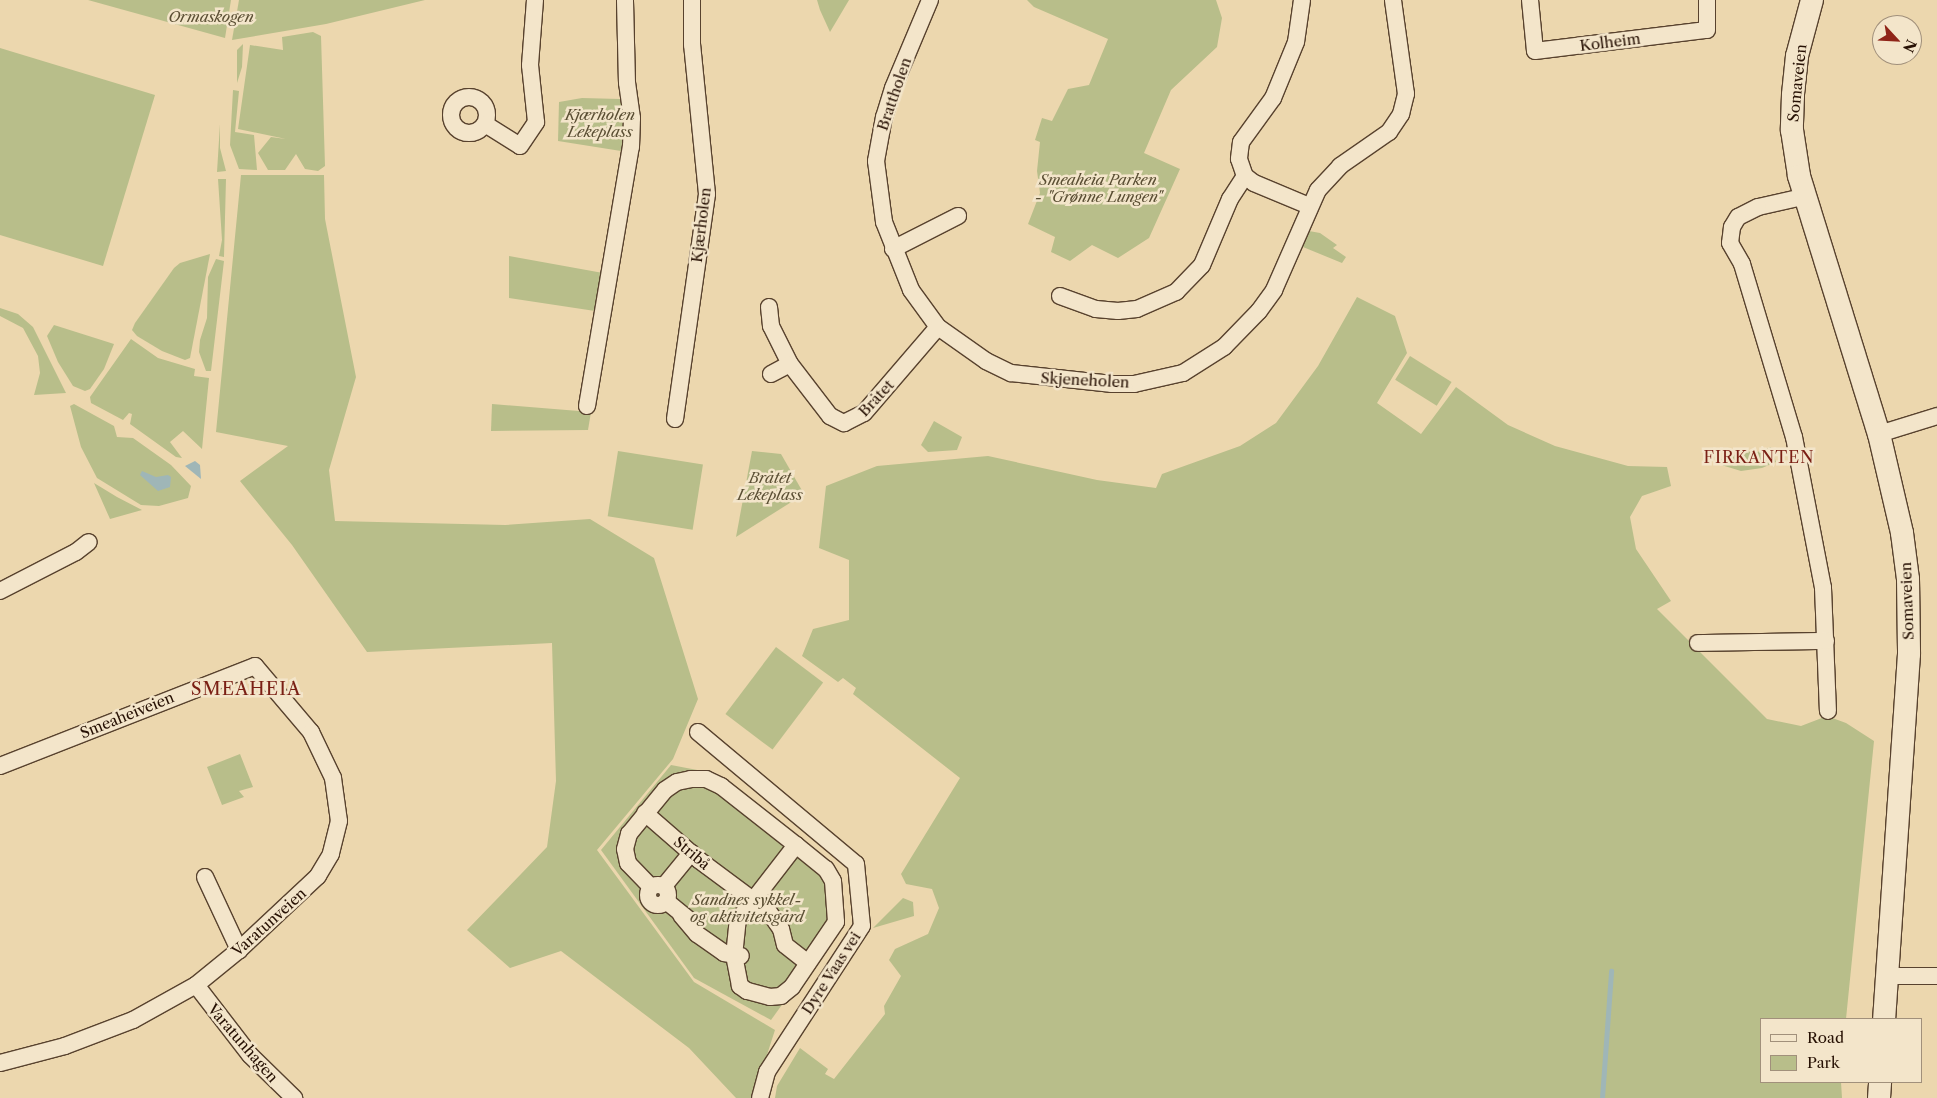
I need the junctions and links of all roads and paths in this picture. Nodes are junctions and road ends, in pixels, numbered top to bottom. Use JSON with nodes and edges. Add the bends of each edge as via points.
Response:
{"nodes":[{"id":1,"x":535,"y":0,"type":"edge"},
{"id":2,"x":625,"y":0,"type":"edge"},
{"id":3,"x":692,"y":0,"type":"edge"},
{"id":4,"x":930,"y":0,"type":"edge"},
{"id":5,"x":1302,"y":0,"type":"edge"},
{"id":6,"x":1393,"y":0,"type":"edge"},
{"id":7,"x":1530,"y":0,"type":"edge"},
{"id":8,"x":1707,"y":0,"type":"edge"},
{"id":9,"x":1812,"y":0,"type":"edge"},
{"id":10,"x":1828,"y":0,"type":"edge"},
{"id":11,"x":485,"y":124,"type":"dead end"},
{"id":12,"x":1245,"y":176,"type":"junction"},
{"id":13,"x":1808,"y":196,"type":"junction"},
{"id":14,"x":1309,"y":206,"type":"junction"},
{"id":15,"x":958,"y":216,"type":"dead end"},
{"id":16,"x":892,"y":249,"type":"junction"},
{"id":17,"x":1060,"y":296,"type":"dead end"},
{"id":18,"x":769,"y":307,"type":"dead end"},
{"id":19,"x":938,"y":327,"type":"junction"},
{"id":20,"x":790,"y":364,"type":"junction"},
{"id":21,"x":1011,"y":373,"type":"joint"},
{"id":22,"x":771,"y":374,"type":"dead end"},
{"id":23,"x":587,"y":406,"type":"dead end"},
{"id":24,"x":1937,"y":416,"type":"edge"},
{"id":25,"x":675,"y":419,"type":"dead end"},
{"id":26,"x":1880,"y":434,"type":"junction"},
{"id":27,"x":89,"y":542,"type":"dead end"},
{"id":28,"x":0,"y":591,"type":"edge"},
{"id":29,"x":1826,"y":641,"type":"junction"},
{"id":30,"x":1698,"y":643,"type":"dead end"},
{"id":31,"x":255,"y":666,"type":"joint"},
{"id":32,"x":1828,"y":711,"type":"dead end"},
{"id":33,"x":698,"y":732,"type":"dead end"},
{"id":34,"x":0,"y":766,"type":"edge"},
{"id":35,"x":645,"y":813,"type":"junction"},
{"id":36,"x":796,"y":845,"type":"junction"},
{"id":37,"x":691,"y":853,"type":"junction"},
{"id":38,"x":205,"y":877,"type":"dead end"},
{"id":39,"x":661,"y":892,"type":"junction"},
{"id":40,"x":747,"y":899,"type":"junction"},
{"id":41,"x":240,"y":950,"type":"junction"},
{"id":42,"x":738,"y":956,"type":"junction"},
{"id":43,"x":808,"y":963,"type":"junction"},
{"id":44,"x":1887,"y":976,"type":"junction"},
{"id":45,"x":1937,"y":976,"type":"edge"},
{"id":46,"x":196,"y":985,"type":"junction"},
{"id":47,"x":1884,"y":1018,"type":"edge"},
{"id":48,"x":0,"y":1064,"type":"edge"},
{"id":49,"x":1880,"y":1083,"type":"edge"},
{"id":50,"x":294,"y":1098,"type":"edge"},
{"id":51,"x":760,"y":1098,"type":"edge"},
{"id":52,"x":1879,"y":1098,"type":"edge"}],
"edges":[{"from":1,"to":11,"type":"street","via":[[530,65],[536,122],[520,146]]},
{"from":2,"to":23,"type":"street","via":[[631,147]]},
{"from":3,"to":25,"type":"street","name":"Kjærholen","via":[[692,45],[707,194]]},
{"from":4,"to":16,"type":"street","name":"Brattholen","via":[[893,88],[879,139],[877,188]]},
{"from":5,"to":12,"type":"street","via":[[1296,42],[1285,69],[1272,98],[1241,142],[1239,159]]},
{"from":6,"to":14,"type":"street","name":"Skjeneholen","via":[[1406,94],[1402,114],[1389,132],[1340,166]]},
{"from":7,"to":8,"type":"street","name":"Kolheim","via":[[1535,51],[1707,30]]},
{"from":9,"to":13,"type":"main road","name":"Somaveien","via":[[1797,56],[1792,130],[1799,176]]},
{"from":10,"to":13,"type":"main road","name":"Somaveien","via":[[1810,74],[1806,137]]},
{"from":12,"to":14,"type":"street"},
{"from":12,"to":17,"type":"street","via":[[1230,199],[1202,265],[1176,292],[1137,309],[1118,311],[1096,309]]},
{"from":13,"to":26,"type":"main road","name":"Somaveien","via":[[1816,234]]},
{"from":13,"to":29,"type":"street","via":[[1758,207],[1738,217],[1732,227],[1730,243],[1742,264],[1794,437],[1823,588]]},
{"from":14,"to":21,"type":"street","name":"Skjeneholen","via":[[1274,290],[1259,311],[1224,347],[1183,373],[1134,384]]},
{"from":15,"to":16,"type":"street"},
{"from":16,"to":19,"type":"street","name":"Brattholen","via":[[912,290]]},
{"from":18,"to":20,"type":"street","name":"Bråtet","via":[[771,326]]},
{"from":19,"to":20,"type":"street","name":"Bråtet","via":[[864,413],[851,422],[837,421],[830,416]]},
{"from":19,"to":21,"type":"street","name":"Brattholen","via":[[986,361]]},
{"from":20,"to":22,"type":"street"},
{"from":24,"to":26,"type":"street"},
{"from":26,"to":44,"type":"main road","name":"Somaveien","via":[[1902,533],[1908,579],[1908,654]]},
{"from":27,"to":28,"type":"street"},
{"from":29,"to":30,"type":"street"},
{"from":29,"to":32,"type":"street"},
{"from":31,"to":34,"type":"street","name":"Smeaheiveien"},
{"from":31,"to":41,"type":"street","name":"Varatunveien","via":[[311,732],[320,748],[333,778],[339,822],[331,854],[318,876]]},
{"from":33,"to":51,"type":"street","name":"Dyre Vaas vei","via":[[856,864],[862,926],[767,1072]]},
{"from":35,"to":36,"type":"street","via":[[677,782],[706,779],[721,786]]},
{"from":35,"to":37,"type":"street","name":"Stribå"},
{"from":35,"to":39,"type":"street","via":[[629,834],[625,849],[628,863]]},
{"from":36,"to":40,"type":"street"},
{"from":36,"to":43,"type":"street","via":[[826,869],[833,881],[838,913],[836,922]]},
{"from":37,"to":39,"type":"street"},
{"from":37,"to":40,"type":"street","name":"Stribå"},
{"from":38,"to":41,"type":"street"},
{"from":39,"to":42,"type":"street","via":[[681,914],[702,928],[717,947]]},
{"from":40,"to":42,"type":"street","via":[[738,920]]},
{"from":40,"to":43,"type":"street","name":"Stribå","via":[[781,929],[785,945]]},
{"from":41,"to":46,"type":"street","name":"Varatunveien"},
{"from":42,"to":43,"type":"street","via":[[740,986],[770,997],[781,996],[792,987]]},
{"from":44,"to":45,"type":"street"},
{"from":44,"to":47,"type":"main road","name":"Somaveien"},
{"from":46,"to":48,"type":"street","name":"Varatunveien","via":[[133,1020],[65,1046]]},
{"from":46,"to":50,"type":"street","name":"Varatunhagen","via":[[250,1055]]},
{"from":49,"to":52,"type":"main road"}]}
